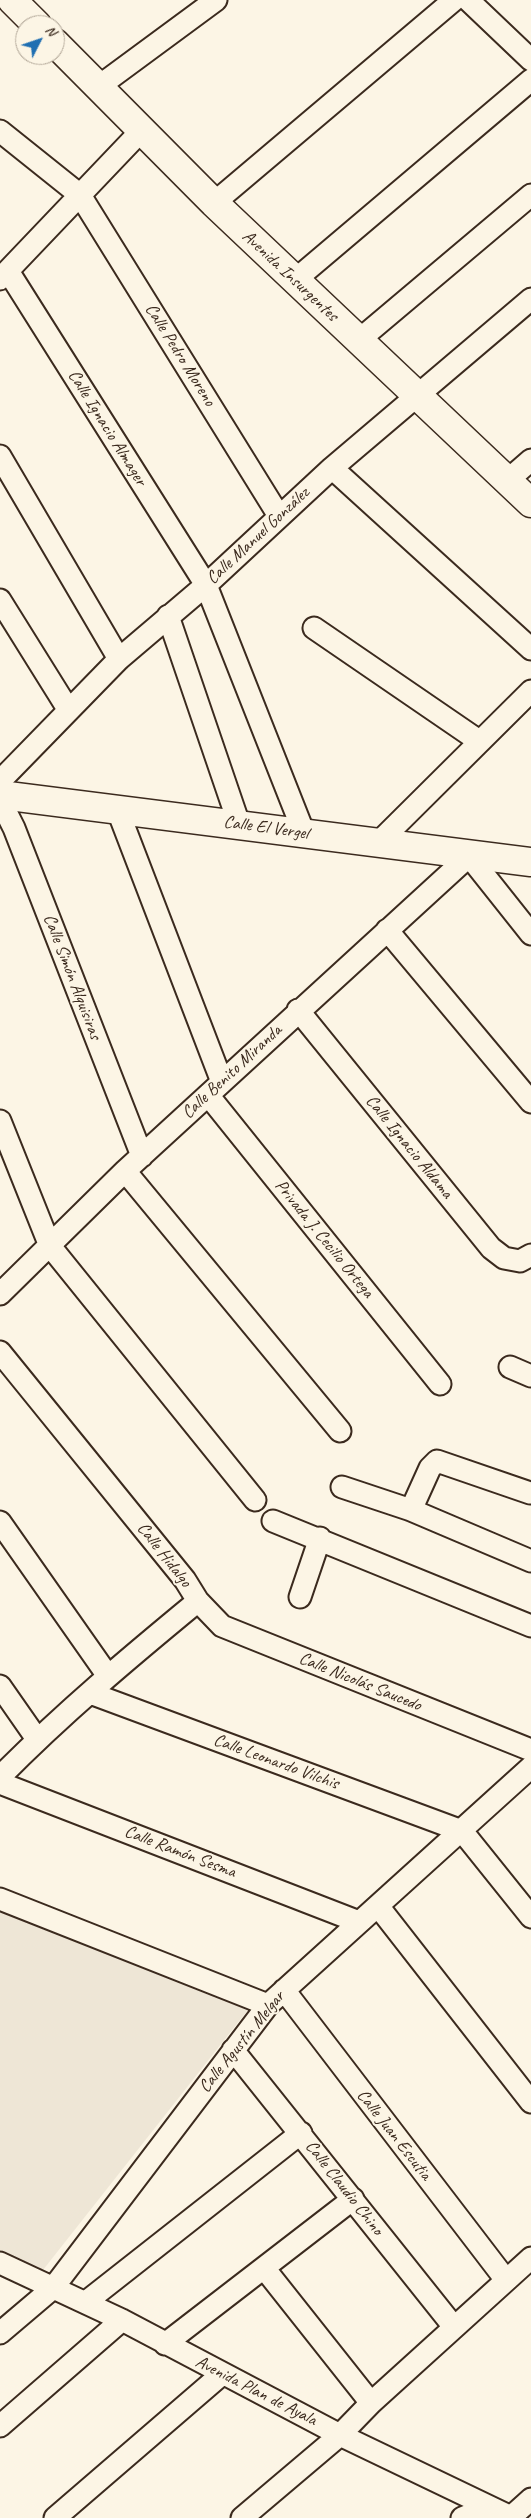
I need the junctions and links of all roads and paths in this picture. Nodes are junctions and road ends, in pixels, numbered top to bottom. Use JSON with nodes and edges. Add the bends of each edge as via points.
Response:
{"nodes":[{"id":1,"x":12,"y":0,"type":"edge"},
{"id":2,"x":216,"y":0,"type":"edge"},
{"id":3,"x":454,"y":0,"type":"edge"},
{"id":4,"x":468,"y":0,"type":"edge"},
{"id":5,"x":27,"y":15,"type":"edge"},
{"id":6,"x":65,"y":53,"type":"edge"},
{"id":7,"x":531,"y":60,"type":"edge"},
{"id":8,"x":531,"y":80,"type":"edge"},
{"id":9,"x":98,"y":87,"type":"junction"},
{"id":10,"x":0,"y":131,"type":"edge"},
{"id":11,"x":141,"y":131,"type":"junction"},
{"id":12,"x":80,"y":195,"type":"junction"},
{"id":13,"x":531,"y":195,"type":"edge"},
{"id":14,"x":214,"y":203,"type":"junction"},
{"id":15,"x":4,"y":275,"type":"edge"},
{"id":16,"x":295,"y":280,"type":"junction"},
{"id":17,"x":531,"y":299,"type":"edge"},
{"id":18,"x":359,"y":340,"type":"junction"},
{"id":19,"x":417,"y":395,"type":"junction"},
{"id":20,"x":0,"y":456,"type":"edge"},
{"id":21,"x":531,"y":460,"type":"edge"},
{"id":22,"x":332,"y":468,"type":"junction"},
{"id":23,"x":508,"y":480,"type":"junction"},
{"id":24,"x":531,"y":502,"type":"edge"},
{"id":25,"x":279,"y":516,"type":"junction"},
{"id":26,"x":206,"y":585,"type":"junction"},
{"id":27,"x":0,"y":600,"type":"edge"},
{"id":28,"x":168,"y":616,"type":"junction"},
{"id":29,"x":314,"y":628,"type":"dead end"},
{"id":30,"x":531,"y":649,"type":"edge"},
{"id":31,"x":119,"y":659,"type":"junction"},
{"id":32,"x":531,"y":691,"type":"edge"},
{"id":33,"x":68,"y":709,"type":"junction"},
{"id":34,"x":479,"y":741,"type":"junction"},
{"id":35,"x":0,"y":787,"type":"edge"},
{"id":36,"x":0,"y":795,"type":"edge"},
{"id":37,"x":0,"y":800,"type":"edge"},
{"id":38,"x":118,"y":811,"type":"junction"},
{"id":39,"x":238,"y":824,"type":"junction"},
{"id":40,"x":304,"y":833,"type":"junction"},
{"id":41,"x":377,"y":844,"type":"junction"},
{"id":42,"x":469,"y":856,"type":"junction"},
{"id":43,"x":531,"y":862,"type":"edge"},
{"id":44,"x":388,"y":930,"type":"junction"},
{"id":45,"x":531,"y":934,"type":"edge"},
{"id":46,"x":298,"y":1010,"type":"junction"},
{"id":47,"x":215,"y":1089,"type":"junction"},
{"id":48,"x":531,"y":1102,"type":"edge"},
{"id":49,"x":0,"y":1121,"type":"edge"},
{"id":50,"x":142,"y":1156,"type":"junction"},
{"id":51,"x":125,"y":1171,"type":"junction"},
{"id":52,"x":50,"y":1246,"type":"junction"},
{"id":53,"x":531,"y":1255,"type":"edge"},
{"id":54,"x":0,"y":1294,"type":"edge"},
{"id":55,"x":0,"y":1352,"type":"edge"},
{"id":56,"x":510,"y":1367,"type":"dead end"},
{"id":57,"x":531,"y":1376,"type":"edge"},
{"id":58,"x":440,"y":1384,"type":"dead end"},
{"id":59,"x":340,"y":1431,"type":"dead end"},
{"id":60,"x":342,"y":1487,"type":"dead end"},
{"id":61,"x":530,"y":1492,"type":"dead end"},
{"id":62,"x":254,"y":1500,"type":"dead end"},
{"id":63,"x":411,"y":1510,"type":"junction"},
{"id":64,"x":273,"y":1521,"type":"dead end"},
{"id":65,"x":0,"y":1522,"type":"edge"},
{"id":66,"x":320,"y":1538,"type":"junction"},
{"id":67,"x":531,"y":1561,"type":"edge"},
{"id":68,"x":300,"y":1596,"type":"dead end"},
{"id":69,"x":198,"y":1601,"type":"junction"},
{"id":70,"x":531,"y":1626,"type":"edge"},
{"id":71,"x":108,"y":1676,"type":"junction"},
{"id":72,"x":0,"y":1686,"type":"edge"},
{"id":73,"x":90,"y":1693,"type":"junction"},
{"id":74,"x":37,"y":1739,"type":"junction"},
{"id":75,"x":531,"y":1750,"type":"edge"},
{"id":76,"x":531,"y":1767,"type":"edge"},
{"id":77,"x":0,"y":1777,"type":"edge"},
{"id":78,"x":0,"y":1783,"type":"edge"},
{"id":79,"x":462,"y":1831,"type":"junction"},
{"id":80,"x":0,"y":1899,"type":"edge"},
{"id":81,"x":378,"y":1906,"type":"junction"},
{"id":82,"x":531,"y":1917,"type":"edge"},
{"id":83,"x":359,"y":1922,"type":"junction"},
{"id":84,"x":284,"y":1990,"type":"junction"},
{"id":85,"x":268,"y":2005,"type":"junction"},
{"id":86,"x":233,"y":2050,"type":"junction"},
{"id":87,"x":531,"y":2102,"type":"edge"},
{"id":88,"x":301,"y":2133,"type":"junction"},
{"id":89,"x":353,"y":2199,"type":"junction"},
{"id":90,"x":531,"y":2258,"type":"edge"},
{"id":91,"x":0,"y":2263,"type":"edge"},
{"id":92,"x":264,"y":2268,"type":"junction"},
{"id":93,"x":506,"y":2280,"type":"junction"},
{"id":94,"x":52,"y":2288,"type":"junction"},
{"id":95,"x":86,"y":2302,"type":"junction"},
{"id":96,"x":122,"y":2320,"type":"junction"},
{"id":97,"x":454,"y":2327,"type":"junction"},
{"id":98,"x":0,"y":2332,"type":"edge"},
{"id":99,"x":165,"y":2344,"type":"junction"},
{"id":100,"x":222,"y":2374,"type":"junction"},
{"id":101,"x":370,"y":2403,"type":"junction"},
{"id":102,"x":0,"y":2426,"type":"edge"},
{"id":103,"x":340,"y":2435,"type":"junction"},
{"id":104,"x":531,"y":2498,"type":"edge"},
{"id":105,"x":489,"y":2507,"type":"junction"},
{"id":106,"x":54,"y":2518,"type":"edge"},
{"id":107,"x":242,"y":2518,"type":"edge"},
{"id":108,"x":462,"y":2518,"type":"edge"},
{"id":109,"x":512,"y":2518,"type":"edge"}],
"edges":[{"from":1,"to":5,"type":"street"},
{"from":2,"to":9,"type":"street"},
{"from":3,"to":14,"type":"street"},
{"from":4,"to":7,"type":"street"},
{"from":6,"to":9,"type":"street","name":"Avenida Insurgentes"},
{"from":8,"to":16,"type":"street"},
{"from":9,"to":11,"type":"street","name":"Avenida Insurgentes"},
{"from":10,"to":12,"type":"street","name":"Calle Pedro Moreno"},
{"from":11,"to":12,"type":"street"},
{"from":11,"to":14,"type":"street","name":"Avenida Insurgentes"},
{"from":12,"to":15,"type":"street"},
{"from":12,"to":25,"type":"street","name":"Calle Pedro Moreno"},
{"from":13,"to":18,"type":"street"},
{"from":14,"to":16,"type":"street","name":"Avenida Insurgentes"},
{"from":15,"to":26,"type":"street","name":"Calle Ignacio Almager"},
{"from":16,"to":18,"type":"street","name":"Avenida Insurgentes"},
{"from":17,"to":19,"type":"street","name":"Calle Manuel González"},
{"from":18,"to":19,"type":"street","name":"Avenida Insurgentes"},
{"from":19,"to":22,"type":"street","name":"Calle Manuel González"},
{"from":19,"to":23,"type":"street","name":"Avenida Insurgentes"},
{"from":20,"to":31,"type":"street"},
{"from":21,"to":23,"type":"street"},
{"from":22,"to":25,"type":"street","name":"Calle Manuel González"},
{"from":22,"to":30,"type":"street"},
{"from":23,"to":24,"type":"street","name":"Avenida Insurgentes"},
{"from":25,"to":26,"type":"street","name":"Calle Manuel González"},
{"from":26,"to":28,"type":"street","name":"Calle Manuel González"},
{"from":26,"to":40,"type":"street","name":"Calle Ignacio Almager"},
{"from":27,"to":33,"type":"street"},
{"from":28,"to":31,"type":"street","name":"Calle Manuel González"},
{"from":28,"to":39,"type":"street"},
{"from":29,"to":34,"type":"street"},
{"from":31,"to":33,"type":"street","name":"Calle Manuel González"},
{"from":32,"to":34,"type":"street"},
{"from":33,"to":35,"type":"street","name":"Calle Manuel González","via":[[3,778]]},
{"from":34,"to":41,"type":"street"},
{"from":36,"to":38,"type":"street","name":"Calle El Vergel"},
{"from":37,"to":50,"type":"street","name":"Calle Simón Alquisiras","via":[[18,837]]},
{"from":38,"to":39,"type":"street","name":"Calle El Vergel"},
{"from":38,"to":47,"type":"street","name":"Privada J. Cecilio Ortega"},
{"from":39,"to":40,"type":"street","name":"Calle El Vergel"},
{"from":40,"to":41,"type":"street","name":"Calle El Vergel"},
{"from":41,"to":42,"type":"street","name":"Calle El Vergel"},
{"from":42,"to":43,"type":"street","name":"Calle El Vergel"},
{"from":42,"to":44,"type":"street","name":"Calle Benito Miranda"},
{"from":42,"to":45,"type":"street"},
{"from":44,"to":46,"type":"street","name":"Calle Benito Miranda"},
{"from":44,"to":48,"type":"street"},
{"from":46,"to":47,"type":"street","name":"Calle Benito Miranda"},
{"from":46,"to":53,"type":"street","name":"Calle Ignacio Aldama","via":[[491,1248],[504,1258],[520,1261]]},
{"from":47,"to":50,"type":"street","name":"Calle Benito Miranda"},
{"from":47,"to":58,"type":"street","name":"Privada J. Cecilio Ortega"},
{"from":49,"to":52,"type":"street"},
{"from":50,"to":51,"type":"street","name":"Calle Benito Miranda"},
{"from":51,"to":52,"type":"street","name":"Calle Benito Miranda"},
{"from":51,"to":59,"type":"street"},
{"from":52,"to":54,"type":"street","name":"Calle Benito Miranda"},
{"from":52,"to":62,"type":"street"},
{"from":55,"to":69,"type":"street","name":"Calle Hidalgo","via":[[185,1580]]},
{"from":56,"to":57,"type":"street"},
{"from":60,"to":63,"type":"street"},
{"from":61,"to":63,"type":"street","via":[[437,1460],[430,1468]]},
{"from":63,"to":67,"type":"street"},
{"from":64,"to":66,"type":"street"},
{"from":65,"to":71,"type":"street"},
{"from":66,"to":68,"type":"street"},
{"from":66,"to":70,"type":"street"},
{"from":69,"to":71,"type":"street","name":"Calle Hidalgo"},
{"from":69,"to":75,"type":"street","name":"Calle Nicolás Saucedo","via":[[222,1626]]},
{"from":71,"to":73,"type":"street","name":"Calle Hidalgo"},
{"from":72,"to":74,"type":"street"},
{"from":73,"to":74,"type":"street","name":"Calle Hidalgo"},
{"from":73,"to":79,"type":"street","name":"Calle Leonardo Vilchis"},
{"from":74,"to":77,"type":"street","name":"Calle Hidalgo"},
{"from":76,"to":79,"type":"street","name":"Calle Agustín Melgar"},
{"from":78,"to":83,"type":"street","name":"Calle Ramón Sesma"},
{"from":79,"to":81,"type":"street","name":"Calle Agustín Melgar"},
{"from":79,"to":82,"type":"street"},
{"from":80,"to":85,"type":"street"},
{"from":81,"to":83,"type":"street","name":"Calle Agustín Melgar"},
{"from":81,"to":87,"type":"street"},
{"from":83,"to":84,"type":"street","name":"Calle Agustín Melgar"},
{"from":84,"to":85,"type":"street","name":"Calle Agustín Melgar"},
{"from":84,"to":93,"type":"street","name":"Calle Juan Escutia"},
{"from":85,"to":86,"type":"street","name":"Calle Agustín Melgar"},
{"from":86,"to":88,"type":"street","name":"Calle Claudio Chino"},
{"from":86,"to":94,"type":"street","name":"Calle Agustín Melgar"},
{"from":88,"to":89,"type":"street","name":"Calle Claudio Chino"},
{"from":88,"to":95,"type":"street"},
{"from":89,"to":92,"type":"street"},
{"from":89,"to":97,"type":"street","name":"Calle Claudio Chino"},
{"from":90,"to":93,"type":"street"},
{"from":91,"to":94,"type":"street","name":"Avenida Plan de Ayala"},
{"from":92,"to":99,"type":"street"},
{"from":92,"to":101,"type":"street"},
{"from":93,"to":97,"type":"street"},
{"from":94,"to":95,"type":"street","name":"Avenida Plan de Ayala"},
{"from":94,"to":98,"type":"street","name":"Calle Agustín Melgar"},
{"from":95,"to":96,"type":"street","name":"Avenida Plan de Ayala"},
{"from":96,"to":99,"type":"street","name":"Avenida Plan de Ayala"},
{"from":96,"to":102,"type":"street"},
{"from":97,"to":101,"type":"street"},
{"from":99,"to":100,"type":"street","name":"Avenida Plan de Ayala"},
{"from":100,"to":103,"type":"street","name":"Avenida Plan de Ayala"},
{"from":100,"to":106,"type":"street"},
{"from":101,"to":103,"type":"street"},
{"from":103,"to":105,"type":"street","name":"Avenida Plan de Ayala"},
{"from":103,"to":107,"type":"street"},
{"from":104,"to":109,"type":"street"},
{"from":105,"to":108,"type":"street"},
{"from":105,"to":109,"type":"street","name":"Avenida Plan de Ayala"}]}
